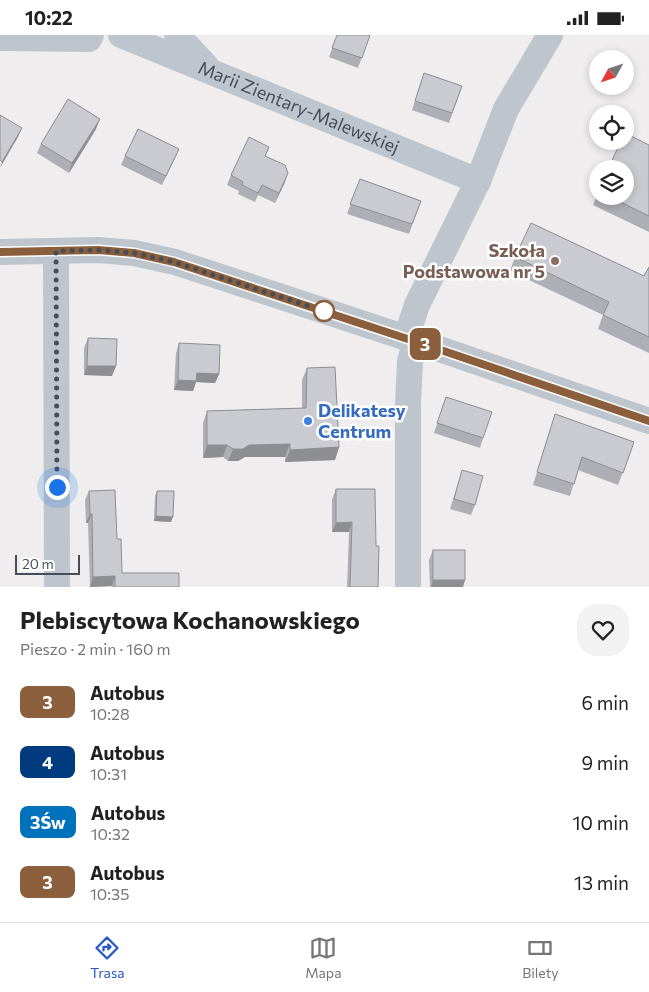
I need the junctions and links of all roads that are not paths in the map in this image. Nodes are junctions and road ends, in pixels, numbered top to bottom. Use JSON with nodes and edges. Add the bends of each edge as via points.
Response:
{"nodes":[{"id":1,"x":91,"y":35,"type":"edge"},
{"id":2,"x":121,"y":35,"type":"edge"},
{"id":3,"x":177,"y":35,"type":"edge"},
{"id":4,"x":550,"y":35,"type":"edge"},
{"id":5,"x":0,"y":38,"type":"edge"},
{"id":6,"x":212,"y":72,"type":"junction"},
{"id":7,"x":478,"y":181,"type":"junction"},
{"id":8,"x":56,"y":251,"type":"junction"},
{"id":9,"x":0,"y":252,"type":"edge"},
{"id":10,"x":411,"y":340,"type":"junction"},
{"id":11,"x":649,"y":421,"type":"edge"},
{"id":12,"x":57,"y":587,"type":"edge"},
{"id":13,"x":408,"y":587,"type":"edge"}],
"edges":[{"from":1,"to":5,"type":"street","via":[[89,39]]},
{"from":2,"to":6,"type":"street","name":"Marii Zientary-Malewskiej"},
{"from":3,"to":6,"type":"street"},
{"from":4,"to":7,"type":"street","via":[[506,109]]},
{"from":6,"to":7,"type":"street","name":"Marii Zientary-Malewskiej"},
{"from":7,"to":10,"type":"street","via":[[417,305]]},
{"from":8,"to":9,"type":"street"},
{"from":8,"to":10,"type":"street","via":[[98,250],[174,262]]},
{"from":8,"to":12,"type":"street"},
{"from":10,"to":11,"type":"street"},
{"from":10,"to":13,"type":"street"}]}
